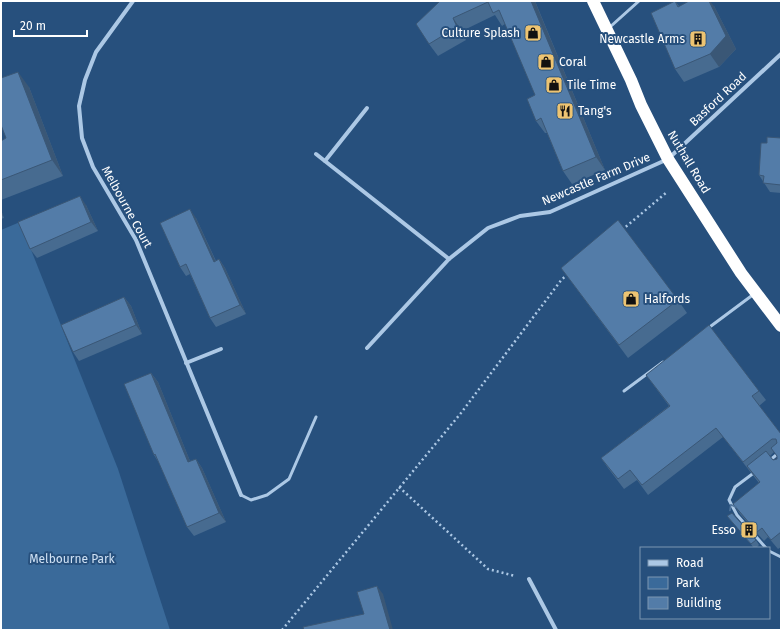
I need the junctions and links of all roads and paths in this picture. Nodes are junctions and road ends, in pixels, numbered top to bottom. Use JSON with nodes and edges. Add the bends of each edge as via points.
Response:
{"nodes":[{"id":1,"x":133,"y":1,"type":"edge"},
{"id":2,"x":593,"y":1,"type":"edge"},
{"id":3,"x":639,"y":1,"type":"edge"},
{"id":4,"x":607,"y":30,"type":"junction"},
{"id":5,"x":781,"y":54,"type":"edge"},
{"id":6,"x":367,"y":108,"type":"dead end"},
{"id":7,"x":316,"y":154,"type":"dead end"},
{"id":8,"x":668,"y":159,"type":"junction"},
{"id":9,"x":325,"y":161,"type":"junction"},
{"id":10,"x":681,"y":180,"type":"junction"},
{"id":11,"x":616,"y":235,"type":"edge"},
{"id":12,"x":449,"y":259,"type":"junction"},
{"id":13,"x":574,"y":270,"type":"edge"},
{"id":14,"x":755,"y":292,"type":"junction"},
{"id":15,"x":781,"y":326,"type":"edge"},
{"id":16,"x":705,"y":330,"type":"edge"},
{"id":17,"x":367,"y":348,"type":"dead end"},
{"id":18,"x":221,"y":349,"type":"dead end"},
{"id":19,"x":668,"y":358,"type":"edge"},
{"id":20,"x":186,"y":363,"type":"junction"},
{"id":21,"x":624,"y":391,"type":"dead end"},
{"id":22,"x":316,"y":417,"type":"dead end"},
{"id":23,"x":781,"y":451,"type":"edge"},
{"id":24,"x":774,"y":457,"type":"junction"},
{"id":25,"x":777,"y":462,"type":"edge"},
{"id":26,"x":765,"y":464,"type":"edge"},
{"id":27,"x":761,"y":468,"type":"edge"},
{"id":28,"x":399,"y":487,"type":"junction"},
{"id":29,"x":241,"y":495,"type":"joint"},
{"id":30,"x":765,"y":547,"type":"edge"},
{"id":31,"x":770,"y":552,"type":"edge"},
{"id":32,"x":781,"y":557,"type":"edge"},
{"id":33,"x":529,"y":579,"type":"joint"},
{"id":34,"x":282,"y":630,"type":"edge"},
{"id":35,"x":556,"y":630,"type":"edge"}],
"edges":[{"from":1,"to":20,"type":"street","name":"Melbourne Court","via":[[96,52],[85,80],[79,106],[82,138],[93,167],[136,240]]},
{"from":2,"to":4,"type":"highway","name":"Nuthall Road"},
{"from":3,"to":4,"type":"lane"},
{"from":4,"to":8,"type":"highway","name":"Nuthall Road"},
{"from":5,"to":8,"type":"street","name":"Basford Road"},
{"from":6,"to":9,"type":"street"},
{"from":7,"to":9,"type":"street"},
{"from":8,"to":10,"type":"highway","name":"Nuthall Road"},
{"from":8,"to":12,"type":"street","name":"Newcastle Farm Drive","via":[[550,212],[520,216],[488,228]]},
{"from":9,"to":12,"type":"street"},
{"from":10,"to":11,"type":"path"},
{"from":10,"to":14,"type":"highway","name":"Nuthall Road"},
{"from":12,"to":17,"type":"street","name":"Newcastle Farm Drive"},
{"from":13,"to":28,"type":"path","via":[[562,279],[461,413]]},
{"from":14,"to":15,"type":"highway","name":"Nuthall Road"},
{"from":14,"to":16,"type":"lane"},
{"from":18,"to":20,"type":"street"},
{"from":19,"to":21,"type":"lane"},
{"from":20,"to":29,"type":"street","name":"Melbourne Court"},
{"from":22,"to":29,"type":"lane","via":[[289,479],[267,496],[251,500]]},
{"from":23,"to":24,"type":"lane"},
{"from":24,"to":25,"type":"lane"},
{"from":24,"to":26,"type":"lane"},
{"from":30,"to":27,"type":"lane","one_way":true,"via":[[738,515],[729,500],[735,487]]},
{"from":28,"to":33,"type":"path","via":[[488,570]]},
{"from":28,"to":34,"type":"path"},
{"from":31,"to":32,"type":"lane"},
{"from":33,"to":35,"type":"street"}]}
